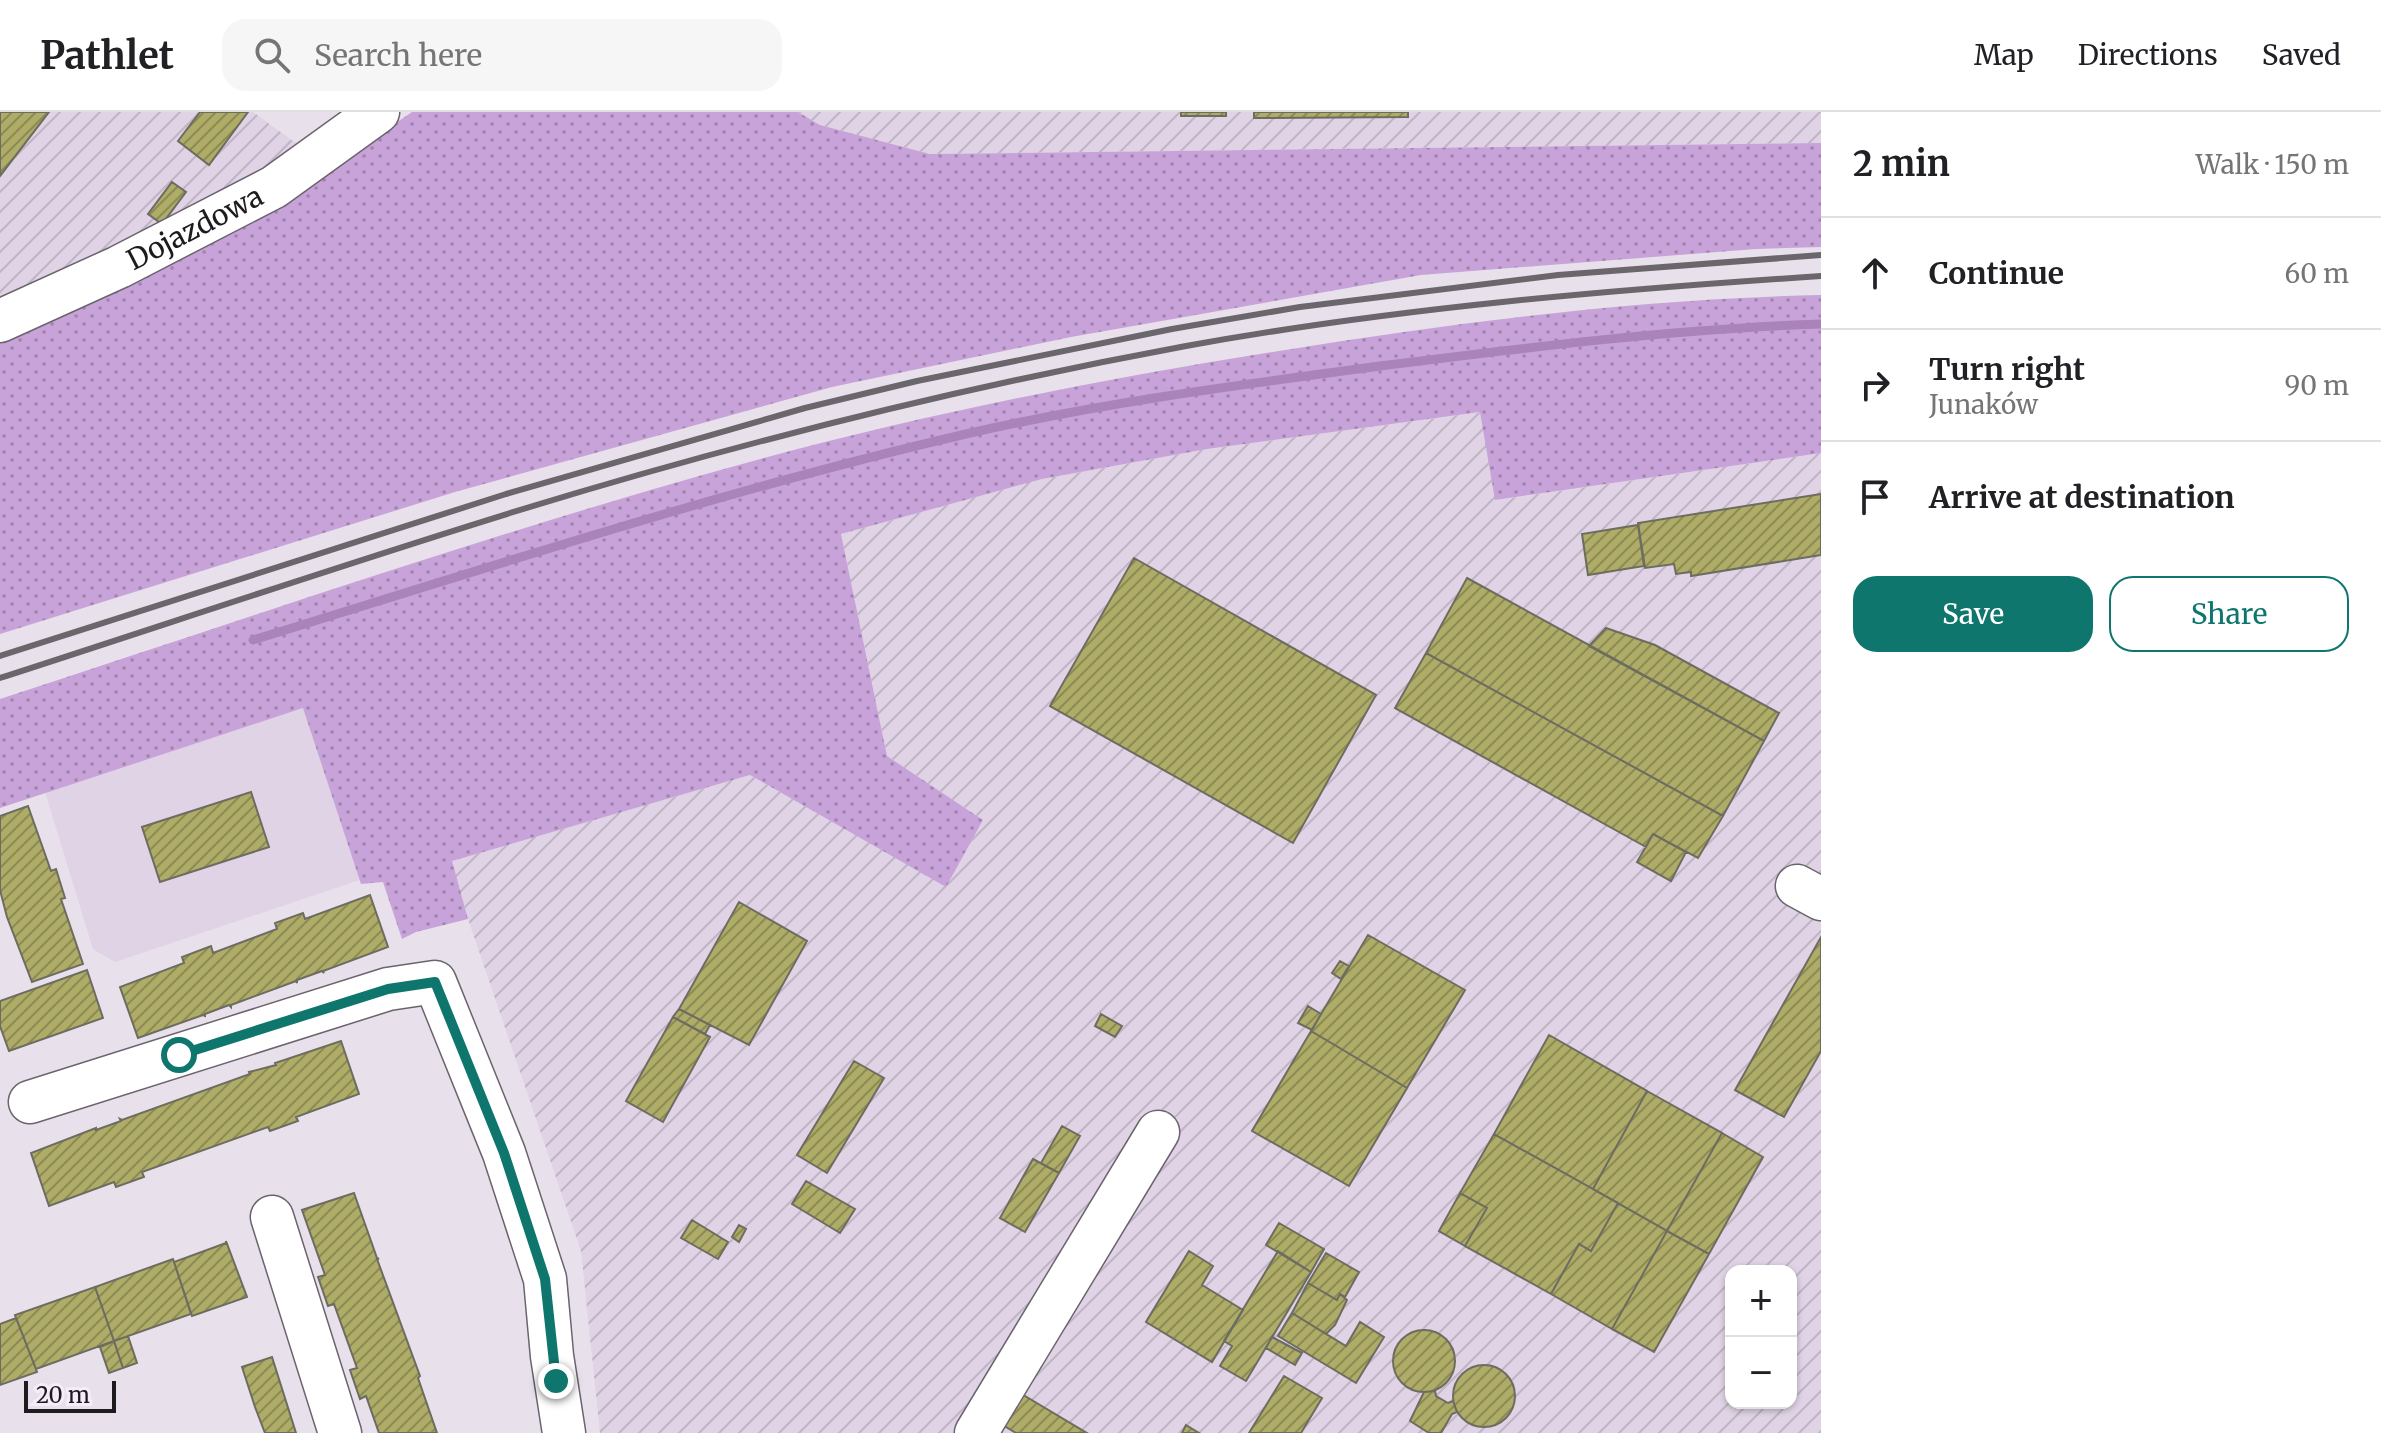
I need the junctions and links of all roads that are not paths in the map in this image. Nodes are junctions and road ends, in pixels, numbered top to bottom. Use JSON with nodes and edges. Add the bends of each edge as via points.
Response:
{"nodes":[{"id":1,"x":378,"y":112,"type":"edge"},
{"id":2,"x":0,"y":321,"type":"edge"},
{"id":3,"x":30,"y":1102,"type":"dead end"},
{"id":4,"x":1158,"y":1132,"type":"dead end"},
{"id":5,"x":272,"y":1217,"type":"dead end"},
{"id":6,"x":340,"y":1433,"type":"edge"},
{"id":7,"x":564,"y":1433,"type":"edge"},
{"id":8,"x":976,"y":1433,"type":"edge"}],
"edges":[{"from":1,"to":2,"type":"street","name":"Dojazdowa","via":[[274,187]]},
{"from":3,"to":7,"type":"street","via":[[388,989],[435,982],[504,1153],[545,1279]]},
{"from":4,"to":8,"type":"street"},
{"from":5,"to":6,"type":"street"}]}
